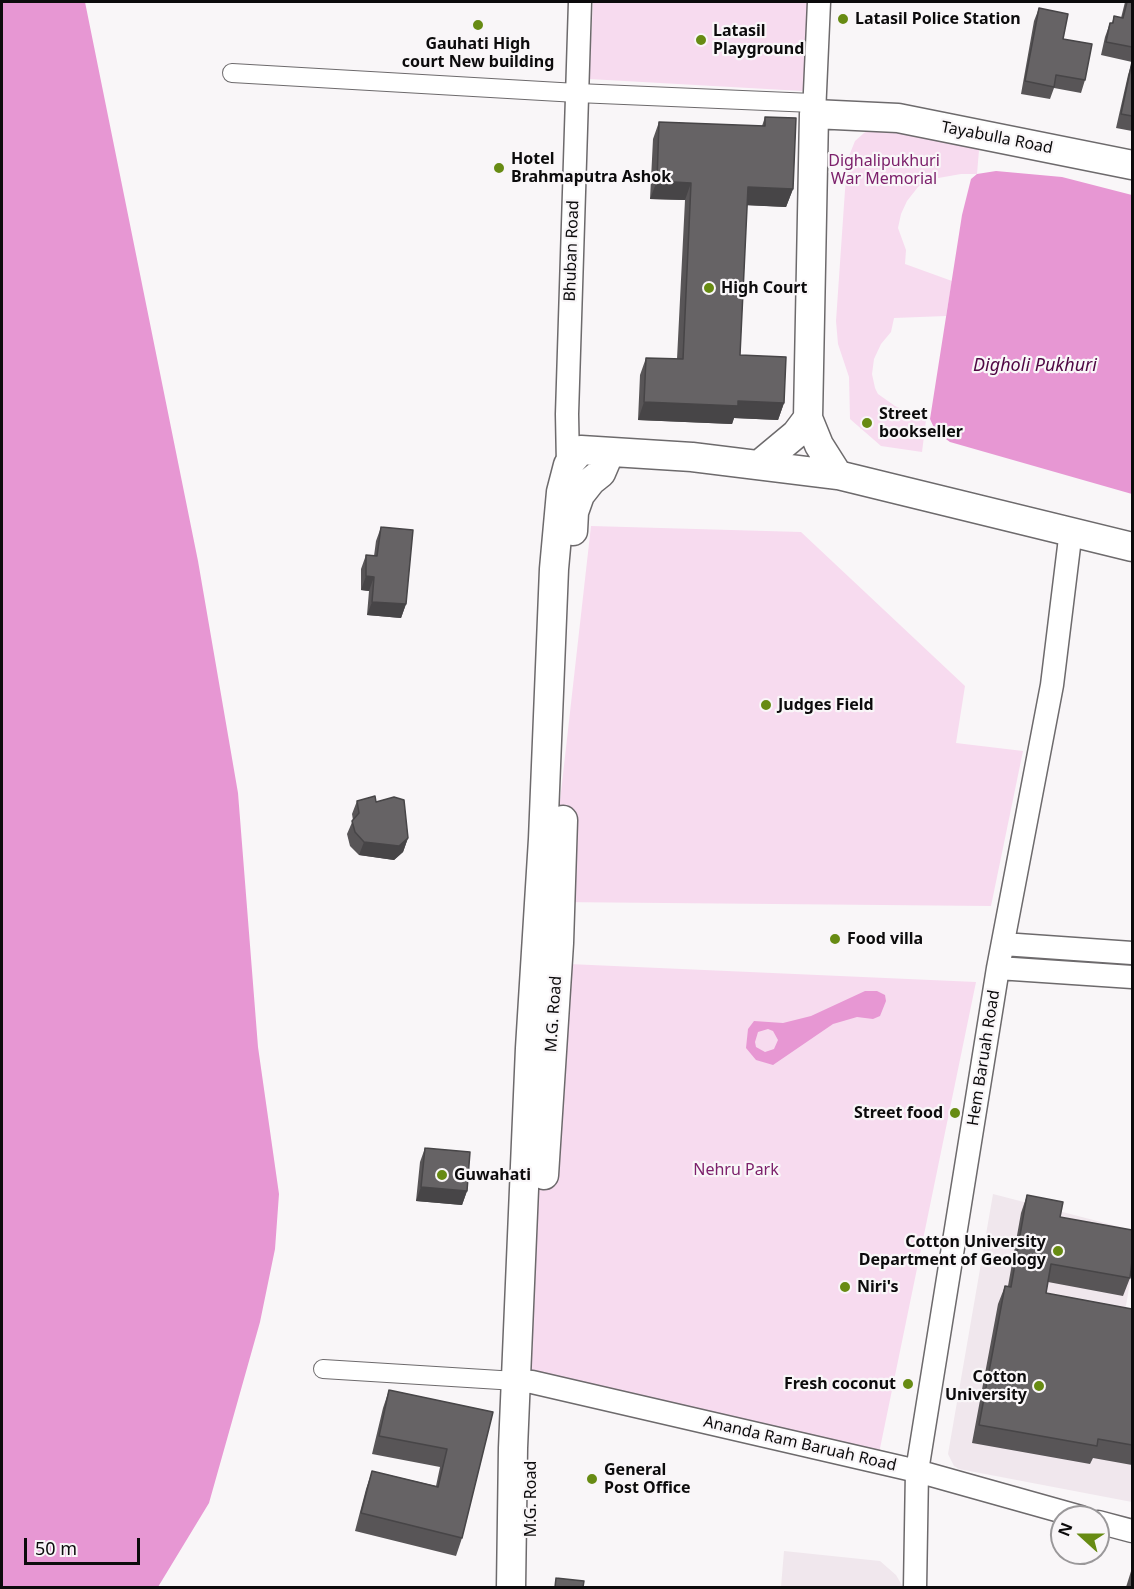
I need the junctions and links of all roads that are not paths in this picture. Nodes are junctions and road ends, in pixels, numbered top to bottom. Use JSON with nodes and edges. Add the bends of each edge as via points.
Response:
{"nodes":[{"id":1,"x":580,"y":2,"type":"edge"},
{"id":2,"x":819,"y":2,"type":"edge"},
{"id":3,"x":232,"y":73,"type":"dead end"},
{"id":4,"x":577,"y":93,"type":"junction"},
{"id":5,"x":813,"y":109,"type":"junction"},
{"id":6,"x":1132,"y":165,"type":"edge"},
{"id":7,"x":808,"y":418,"type":"junction"},
{"id":8,"x":609,"y":452,"type":"junction"},
{"id":9,"x":760,"y":464,"type":"junction"},
{"id":10,"x":568,"y":465,"type":"junction"},
{"id":11,"x":838,"y":475,"type":"junction"},
{"id":12,"x":580,"y":495,"type":"junction"},
{"id":13,"x":1071,"y":530,"type":"junction"},
{"id":14,"x":1132,"y":547,"type":"edge"},
{"id":15,"x":1003,"y":944,"type":"junction"},
{"id":16,"x":1132,"y":952,"type":"edge"},
{"id":17,"x":998,"y":968,"type":"junction"},
{"id":18,"x":1132,"y":977,"type":"edge"},
{"id":19,"x":323,"y":1369,"type":"dead end"},
{"id":20,"x":524,"y":1381,"type":"junction"},
{"id":21,"x":917,"y":1472,"type":"junction"},
{"id":22,"x":1050,"y":1508,"type":"edge"},
{"id":23,"x":1110,"y":1525,"type":"edge"},
{"id":24,"x":1132,"y":1531,"type":"edge"},
{"id":25,"x":511,"y":1587,"type":"edge"},
{"id":26,"x":531,"y":1587,"type":"edge"},
{"id":27,"x":915,"y":1587,"type":"edge"}],
"edges":[{"from":1,"to":4,"type":"street","name":"Bhuban Road"},
{"from":2,"to":5,"type":"street"},
{"from":3,"to":4,"type":"street"},
{"from":4,"to":5,"type":"street"},
{"from":4,"to":10,"type":"street","name":"Bhuban Road"},
{"from":5,"to":6,"type":"main road","name":"Tayabulla Road","via":[[898,118]]},
{"from":5,"to":7,"type":"main road"},
{"from":7,"to":9,"type":"main road","via":[[796,434]]},
{"from":7,"to":11,"type":"main road"},
{"from":8,"to":9,"type":"main road"},
{"from":8,"to":10,"type":"main road","via":[[581,450]]},
{"from":8,"to":12,"type":"main road","via":[[601,473]]},
{"from":9,"to":11,"type":"main road"},
{"from":10,"to":12,"type":"street"},
{"from":10,"to":20,"type":"main road","via":[[561,492],[554,569],[530,1048]]},
{"from":11,"to":13,"type":"main road"},
{"from":12,"to":20,"type":"main road","name":"M.G. Road","via":[[574,512],[558,943]]},
{"from":13,"to":14,"type":"main road"},
{"from":13,"to":15,"type":"street","name":"Hem Baruah Road","via":[[1052,685]]},
{"from":15,"to":16,"type":"street"},
{"from":15,"to":17,"type":"street","name":"Hem Baruah Road"},
{"from":17,"to":18,"type":"street"},
{"from":17,"to":21,"type":"street","name":"Hem Baruah Road"},
{"from":19,"to":20,"type":"street"},
{"from":20,"to":21,"type":"street","name":"Ananda Ram Baruah Road"},
{"from":20,"to":25,"type":"main road"},
{"from":20,"to":26,"type":"main road","name":"M.G. Road"},
{"from":21,"to":22,"type":"street","name":"Ananda Ram Baruah Road"},
{"from":21,"to":27,"type":"street","name":"Hem Baruah Road"},
{"from":23,"to":24,"type":"street"}]}
